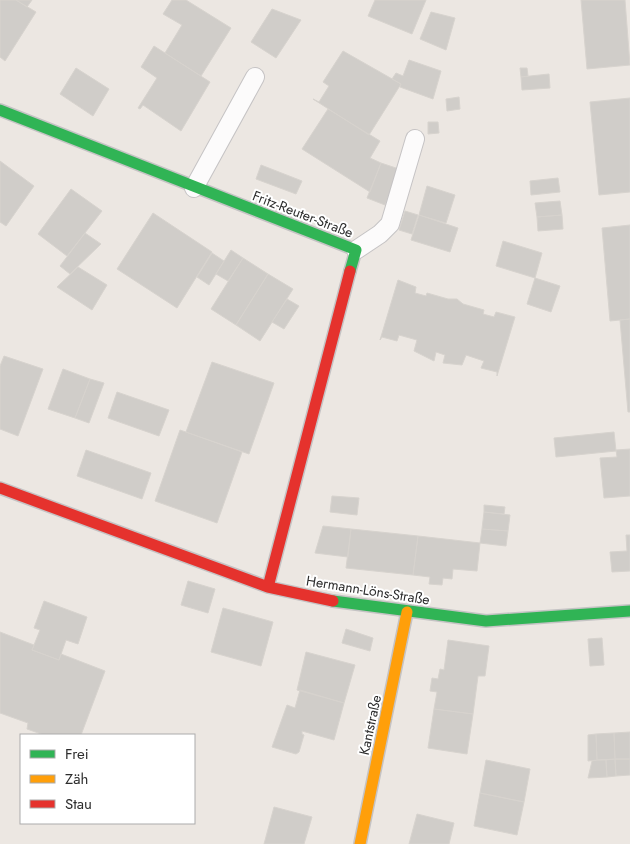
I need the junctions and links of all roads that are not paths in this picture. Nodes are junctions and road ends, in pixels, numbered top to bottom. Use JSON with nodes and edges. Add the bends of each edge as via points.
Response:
{"nodes":[{"id":1,"x":255,"y":77,"type":"dead end"},
{"id":2,"x":0,"y":110,"type":"edge"},
{"id":3,"x":415,"y":139,"type":"dead end"},
{"id":4,"x":194,"y":188,"type":"junction"},
{"id":5,"x":356,"y":250,"type":"junction"},
{"id":6,"x":0,"y":488,"type":"edge"},
{"id":7,"x":268,"y":587,"type":"junction"},
{"id":8,"x":630,"y":611,"type":"edge"},
{"id":9,"x":408,"y":612,"type":"junction"},
{"id":10,"x":360,"y":844,"type":"edge"}],
"edges":[{"from":1,"to":4,"type":"lane"},
{"from":2,"to":4,"type":"street","name":"Fritz-Reuter-Straße"},
{"from":3,"to":5,"type":"lane","via":[[390,224]]},
{"from":4,"to":5,"type":"street","name":"Fritz-Reuter-Straße"},
{"from":5,"to":7,"type":"street","name":"Fritz-Reuter-Straße"},
{"from":6,"to":7,"type":"street","name":"Hermann-Löns-Straße"},
{"from":7,"to":9,"type":"street","name":"Hermann-Löns-Straße","via":[[330,602]]},
{"from":8,"to":9,"type":"street","name":"Hermann-Löns-Straße","via":[[486,621]]},
{"from":9,"to":10,"type":"street","name":"Kantstraße"}]}
